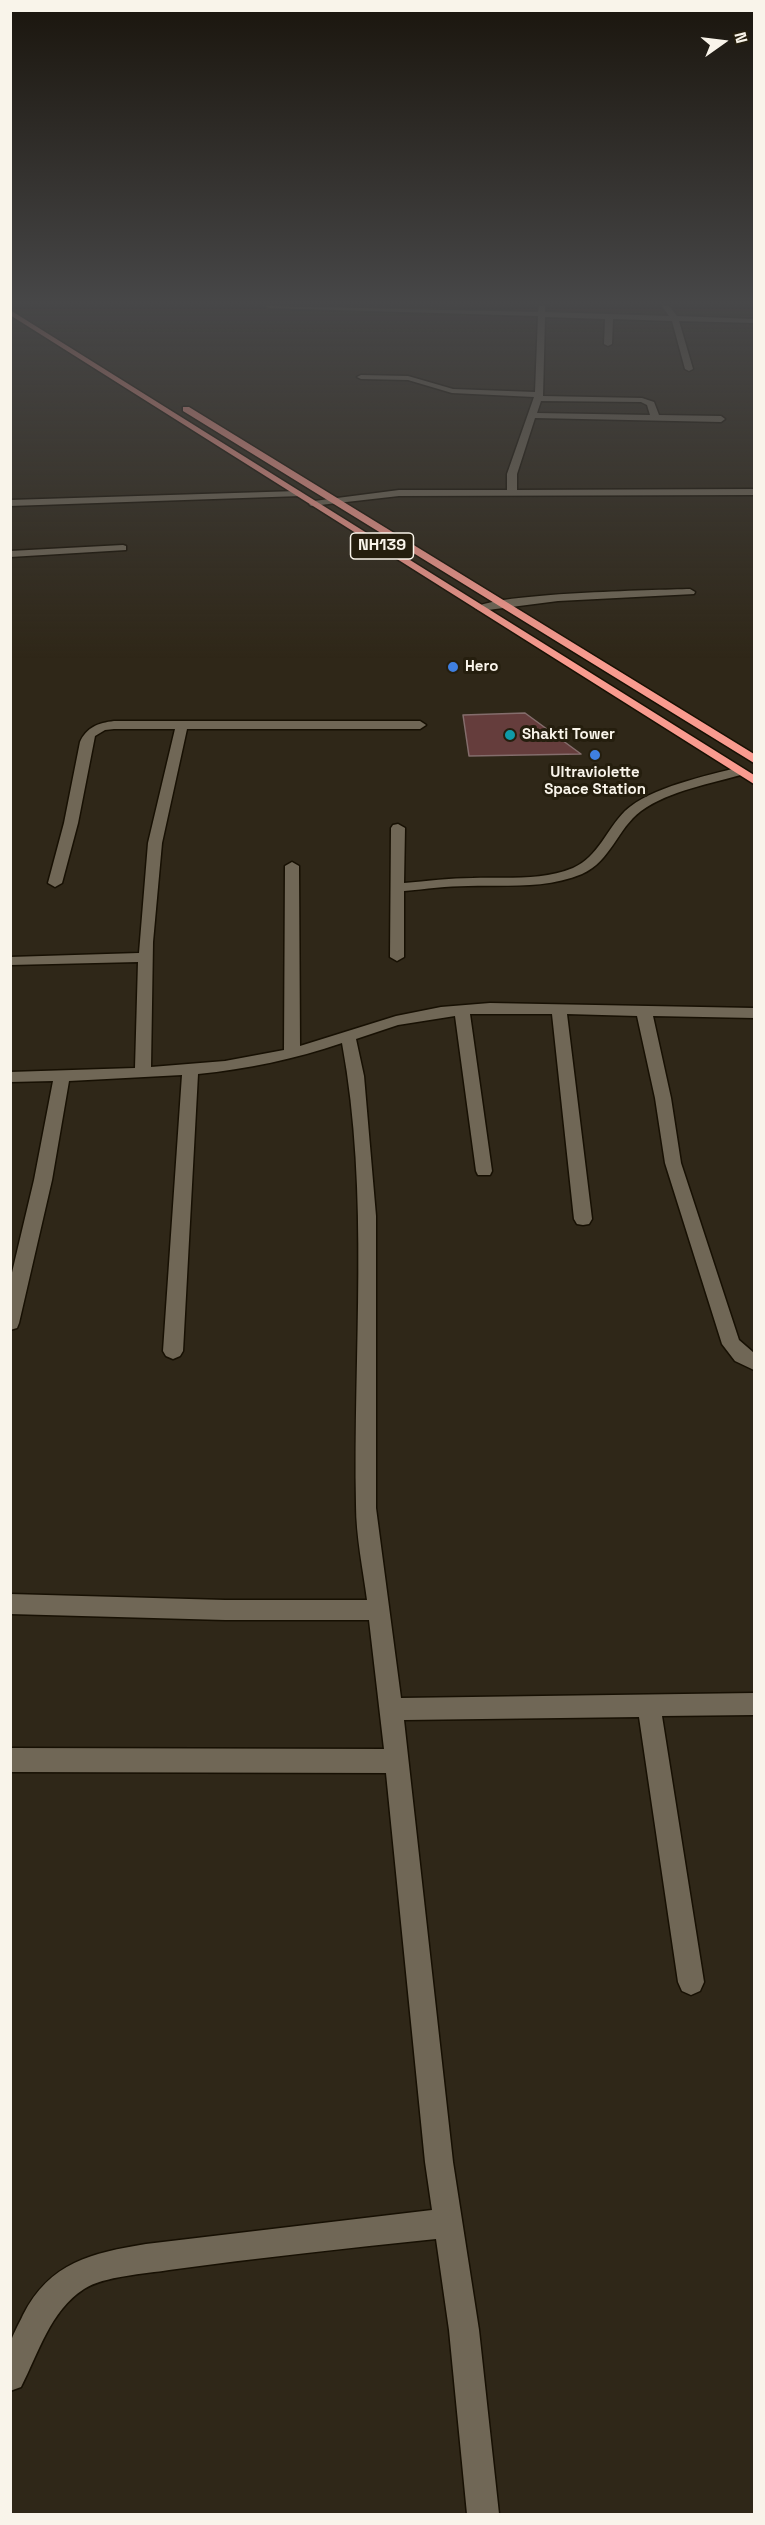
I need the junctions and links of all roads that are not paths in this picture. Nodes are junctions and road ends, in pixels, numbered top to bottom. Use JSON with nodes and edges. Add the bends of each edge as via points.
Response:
{"nodes":[{"id":1,"x":187,"y":424,"type":"edge"},
{"id":2,"x":210,"y":424,"type":"edge"},
{"id":3,"x":530,"y":424,"type":"edge"},
{"id":4,"x":754,"y":492,"type":"edge"},
{"id":5,"x":298,"y":494,"type":"junction"},
{"id":6,"x":512,"y":494,"type":"junction"},
{"id":7,"x":335,"y":501,"type":"junction"},
{"id":8,"x":10,"y":503,"type":"edge"},
{"id":9,"x":314,"y":504,"type":"junction"},
{"id":10,"x":123,"y":548,"type":"dead end"},
{"id":11,"x":10,"y":555,"type":"edge"},
{"id":12,"x":690,"y":592,"type":"dead end"},
{"id":13,"x":503,"y":604,"type":"junction"},
{"id":14,"x":480,"y":608,"type":"junction"},
{"id":15,"x":420,"y":725,"type":"dead end"},
{"id":16,"x":182,"y":726,"type":"junction"},
{"id":17,"x":754,"y":759,"type":"edge"},
{"id":18,"x":740,"y":771,"type":"junction"},
{"id":19,"x":754,"y":780,"type":"edge"},
{"id":20,"x":398,"y":828,"type":"dead end"},
{"id":21,"x":292,"y":866,"type":"dead end"},
{"id":22,"x":55,"y":883,"type":"dead end"},
{"id":23,"x":398,"y":888,"type":"junction"},
{"id":24,"x":146,"y":957,"type":"junction"},
{"id":25,"x":397,"y":957,"type":"dead end"},
{"id":26,"x":10,"y":962,"type":"edge"},
{"id":27,"x":559,"y":1009,"type":"junction"},
{"id":28,"x":462,"y":1010,"type":"junction"},
{"id":29,"x":644,"y":1011,"type":"junction"},
{"id":30,"x":754,"y":1013,"type":"edge"},
{"id":31,"x":348,"y":1035,"type":"junction"},
{"id":32,"x":292,"y":1054,"type":"junction"},
{"id":33,"x":190,"y":1069,"type":"junction"},
{"id":34,"x":144,"y":1073,"type":"junction"},
{"id":35,"x":62,"y":1076,"type":"junction"},
{"id":36,"x":10,"y":1077,"type":"edge"},
{"id":37,"x":484,"y":1171,"type":"dead end"},
{"id":38,"x":583,"y":1219,"type":"dead end"},
{"id":39,"x":10,"y":1323,"type":"edge"},
{"id":40,"x":173,"y":1351,"type":"dead end"},
{"id":41,"x":754,"y":1362,"type":"edge"},
{"id":42,"x":10,"y":1604,"type":"edge"},
{"id":43,"x":379,"y":1610,"type":"junction"},
{"id":44,"x":754,"y":1704,"type":"edge"},
{"id":45,"x":649,"y":1705,"type":"junction"},
{"id":46,"x":391,"y":1709,"type":"junction"},
{"id":47,"x":10,"y":1760,"type":"edge"},
{"id":48,"x":397,"y":1761,"type":"junction"},
{"id":49,"x":691,"y":1982,"type":"dead end"},
{"id":50,"x":449,"y":2223,"type":"junction"},
{"id":51,"x":10,"y":2376,"type":"edge"},
{"id":52,"x":483,"y":2514,"type":"edge"}],
"edges":[{"from":1,"to":5,"type":"highway","number":"NH139"},
{"from":2,"to":7,"type":"highway","number":"NH139"},
{"from":3,"to":6,"type":"street","via":[[512,474]]},
{"from":4,"to":6,"type":"street"},
{"from":5,"to":8,"type":"street"},
{"from":5,"to":9,"type":"highway","number":"NH139"},
{"from":6,"to":7,"type":"street","via":[[399,493]]},
{"from":7,"to":9,"type":"street"},
{"from":7,"to":13,"type":"highway","number":"NH139"},
{"from":9,"to":14,"type":"highway","number":"NH139"},
{"from":10,"to":11,"type":"street"},
{"from":12,"to":13,"type":"street"},
{"from":13,"to":14,"type":"street"},
{"from":13,"to":17,"type":"highway","number":"NH139"},
{"from":14,"to":18,"type":"highway","number":"NH139"},
{"from":15,"to":16,"type":"street"},
{"from":16,"to":22,"type":"street","via":[[114,725],[89,734]]},
{"from":16,"to":24,"type":"street","via":[[155,843]]},
{"from":18,"to":19,"type":"highway","number":"NH139"},
{"from":18,"to":23,"type":"street","via":[[638,807],[597,860],[560,877]]},
{"from":20,"to":23,"type":"street"},
{"from":21,"to":32,"type":"street"},
{"from":23,"to":25,"type":"street"},
{"from":24,"to":26,"type":"street"},
{"from":24,"to":34,"type":"street"},
{"from":27,"to":28,"type":"street"},
{"from":27,"to":29,"type":"street"},
{"from":27,"to":38,"type":"street"},
{"from":28,"to":31,"type":"street","via":[[396,1021]]},
{"from":28,"to":37,"type":"street"},
{"from":29,"to":30,"type":"street"},
{"from":29,"to":41,"type":"street","via":[[673,1163],[694,1231],[731,1344]]},
{"from":31,"to":32,"type":"street"},
{"from":31,"to":43,"type":"street","via":[[356,1076],[367,1216],[366,1508]]},
{"from":32,"to":33,"type":"street"},
{"from":33,"to":34,"type":"street"},
{"from":33,"to":40,"type":"street"},
{"from":34,"to":35,"type":"street"},
{"from":35,"to":36,"type":"street"},
{"from":35,"to":39,"type":"street"},
{"from":42,"to":43,"type":"street"},
{"from":43,"to":46,"type":"street"},
{"from":44,"to":45,"type":"street"},
{"from":45,"to":46,"type":"street"},
{"from":45,"to":49,"type":"street"},
{"from":46,"to":48,"type":"street"},
{"from":47,"to":48,"type":"street"},
{"from":48,"to":50,"type":"street"},
{"from":50,"to":51,"type":"street","via":[[213,2249],[123,2263],[76,2277],[51,2298],[35,2319]]},
{"from":50,"to":52,"type":"street"}]}
